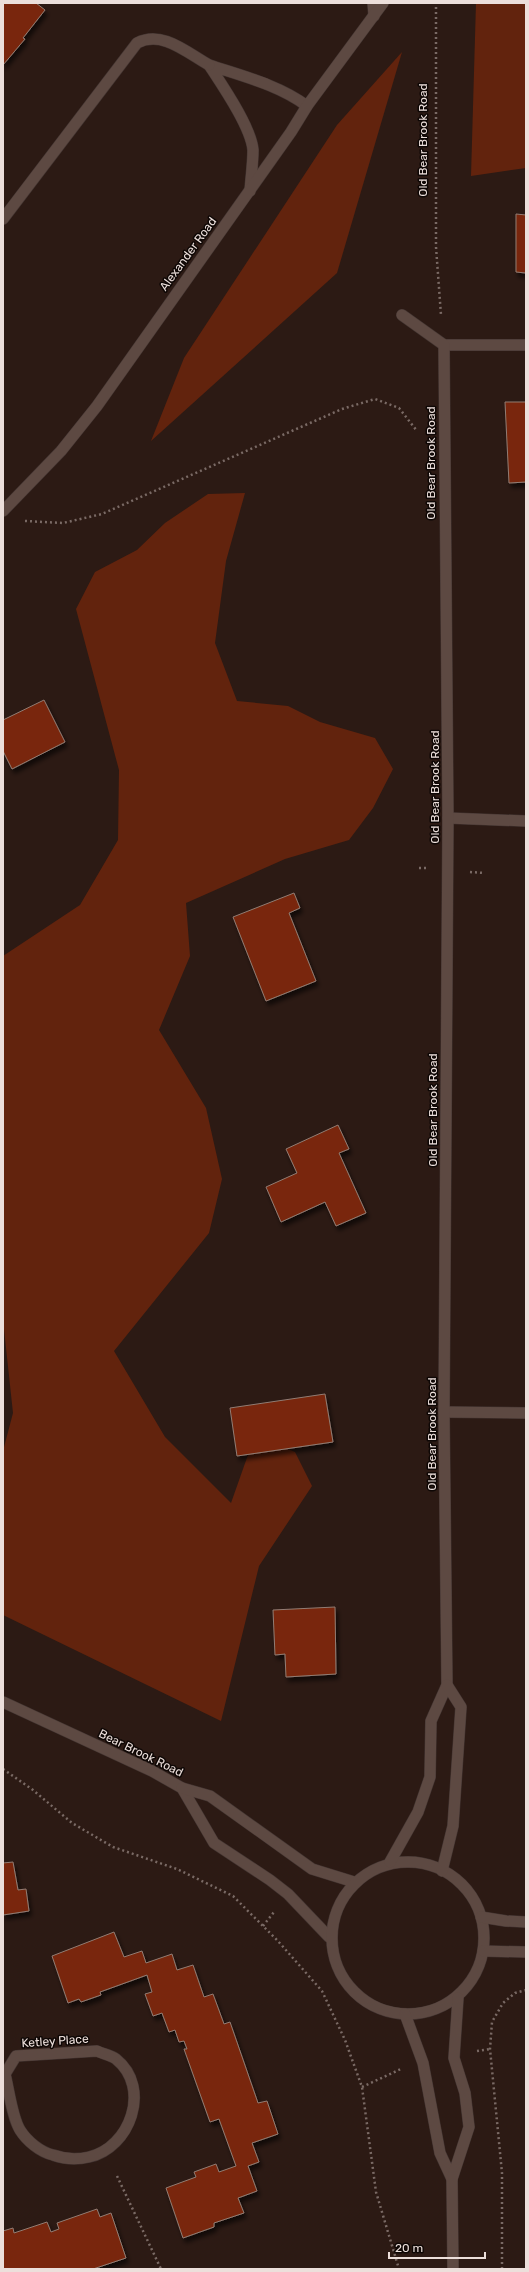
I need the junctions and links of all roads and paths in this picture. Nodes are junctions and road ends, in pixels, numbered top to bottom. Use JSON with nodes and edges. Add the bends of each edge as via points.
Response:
{"nodes":[{"id":1,"x":373,"y":3,"type":"edge"},
{"id":2,"x":383,"y":3,"type":"edge"},
{"id":3,"x":436,"y":7,"type":"dead end"},
{"id":4,"x":374,"y":16,"type":"junction"},
{"id":5,"x":208,"y":65,"type":"junction"},
{"id":6,"x":307,"y":106,"type":"junction"},
{"id":7,"x":250,"y":191,"type":"junction"},
{"id":8,"x":3,"y":218,"type":"edge"},
{"id":9,"x":402,"y":314,"type":"dead end"},
{"id":10,"x":444,"y":345,"type":"junction"},
{"id":11,"x":526,"y":345,"type":"edge"},
{"id":12,"x":417,"y":431,"type":"dead end"},
{"id":13,"x":3,"y":511,"type":"edge"},
{"id":14,"x":23,"y":521,"type":"dead end"},
{"id":15,"x":448,"y":818,"type":"junction"},
{"id":16,"x":526,"y":821,"type":"edge"},
{"id":17,"x":419,"y":868,"type":"dead end"},
{"id":18,"x":426,"y":868,"type":"dead end"},
{"id":19,"x":469,"y":872,"type":"dead end"},
{"id":20,"x":484,"y":873,"type":"dead end"},
{"id":21,"x":444,"y":1412,"type":"junction"},
{"id":22,"x":526,"y":1413,"type":"edge"},
{"id":23,"x":448,"y":1685,"type":"junction"},
{"id":24,"x":3,"y":1702,"type":"edge"},
{"id":25,"x":3,"y":1769,"type":"edge"},
{"id":26,"x":182,"y":1788,"type":"junction"},
{"id":27,"x":390,"y":1862,"type":"junction"},
{"id":28,"x":442,"y":1871,"type":"junction"},
{"id":29,"x":354,"y":1882,"type":"junction"},
{"id":30,"x":276,"y":1910,"type":"dead end"},
{"id":31,"x":481,"y":1917,"type":"junction"},
{"id":32,"x":526,"y":1922,"type":"edge"},
{"id":33,"x":263,"y":1926,"type":"junction"},
{"id":34,"x":329,"y":1937,"type":"junction"},
{"id":35,"x":483,"y":1951,"type":"junction"},
{"id":36,"x":526,"y":1952,"type":"edge"},
{"id":37,"x":526,"y":1990,"type":"edge"},
{"id":38,"x":458,"y":1998,"type":"junction"},
{"id":39,"x":404,"y":2014,"type":"junction"},
{"id":40,"x":490,"y":2049,"type":"junction"},
{"id":41,"x":476,"y":2051,"type":"dead end"},
{"id":42,"x":403,"y":2068,"type":"dead end"},
{"id":43,"x":4,"y":2071,"type":"edge"},
{"id":44,"x":362,"y":2087,"type":"junction"},
{"id":45,"x":117,"y":2176,"type":"dead end"},
{"id":46,"x":452,"y":2179,"type":"junction"},
{"id":47,"x":161,"y":2269,"type":"edge"},
{"id":48,"x":399,"y":2269,"type":"edge"},
{"id":49,"x":454,"y":2269,"type":"edge"},
{"id":50,"x":502,"y":2269,"type":"edge"}],
"edges":[{"from":1,"to":4,"type":"street"},
{"from":2,"to":4,"type":"street","name":"Alexander Road"},
{"from":3,"to":10,"type":"path","name":"Old Bear Brook Road","via":[[436,247]]},
{"from":4,"to":6,"type":"street","name":"Alexander Road"},
{"from":5,"to":6,"type":"street","via":[[280,90]]},
{"from":5,"to":7,"type":"street","via":[[230,97],[253,149]]},
{"from":5,"to":8,"type":"street","via":[[162,39],[147,38],[137,43]]},
{"from":6,"to":7,"type":"street","name":"Alexander Road"},
{"from":7,"to":13,"type":"street","name":"Alexander Road","via":[[97,406],[61,451]]},
{"from":9,"to":10,"type":"street"},
{"from":10,"to":11,"type":"street"},
{"from":10,"to":15,"type":"street","name":"Old Bear Brook Road"},
{"from":12,"to":14,"type":"path","via":[[399,408],[375,399],[342,409],[102,514],[63,524]]},
{"from":15,"to":16,"type":"street"},
{"from":15,"to":21,"type":"street","name":"Old Bear Brook Road"},
{"from":17,"to":18,"type":"path"},
{"from":19,"to":20,"type":"path"},
{"from":21,"to":22,"type":"street"},
{"from":21,"to":23,"type":"street","name":"Old Bear Brook Road"},
{"from":23,"to":27,"type":"street","name":"Old Bear Brook Road","via":[[430,1721],[430,1777],[418,1812]]},
{"from":23,"to":28,"type":"street","via":[[461,1707],[453,1826]]},
{"from":24,"to":26,"type":"street","name":"Bear Brook Road","via":[[152,1771]]},
{"from":25,"to":33,"type":"path","via":[[72,1823],[113,1846],[177,1869],[233,1896]]},
{"from":26,"to":29,"type":"street","via":[[210,1796],[312,1869]]},
{"from":26,"to":34,"type":"street","name":"Bear Brook Road","via":[[214,1843],[288,1894]]},
{"from":27,"to":28,"type":"street","name":"Bear Brook Road","via":[[425,1863]]},
{"from":27,"to":29,"type":"street","name":"Bear Brook Road","via":[[370,1870]]},
{"from":28,"to":31,"type":"street","name":"Bear Brook Road","via":[[453,1876],[470,1894]]},
{"from":29,"to":34,"type":"street","name":"Bear Brook Road","via":[[337,1908]]},
{"from":30,"to":33,"type":"path"},
{"from":31,"to":32,"type":"street"},
{"from":31,"to":35,"type":"street","name":"Bear Brook Road"},
{"from":33,"to":44,"type":"path","via":[[322,1991],[345,2040]]},
{"from":34,"to":39,"type":"street","name":"Bear Brook Road","via":[[340,1975],[357,1995],[379,2009]]},
{"from":35,"to":36,"type":"street"},
{"from":35,"to":38,"type":"street","name":"Bear Brook Road","via":[[475,1973]]},
{"from":37,"to":40,"type":"path","via":[[514,1993],[503,2003],[492,2022]]},
{"from":38,"to":39,"type":"street","name":"Bear Brook Road","via":[[432,2013]]},
{"from":38,"to":46,"type":"street","via":[[454,2058],[465,2094],[469,2127]]},
{"from":39,"to":46,"type":"street","via":[[423,2063],[440,2153]]},
{"from":40,"to":41,"type":"path"},
{"from":40,"to":50,"type":"path","via":[[502,2173]]},
{"from":42,"to":44,"type":"path"},
{"from":43,"to":43,"type":"street","name":"Ketley Place","via":[[16,2056],[97,2051],[116,2058],[128,2072],[134,2089],[134,2110],[124,2133],[108,2148],[89,2157],[66,2159],[44,2153],[26,2138],[19,2128]]},
{"from":44,"to":48,"type":"path","via":[[376,2192]]},
{"from":45,"to":47,"type":"path"},
{"from":46,"to":49,"type":"street"}]}
